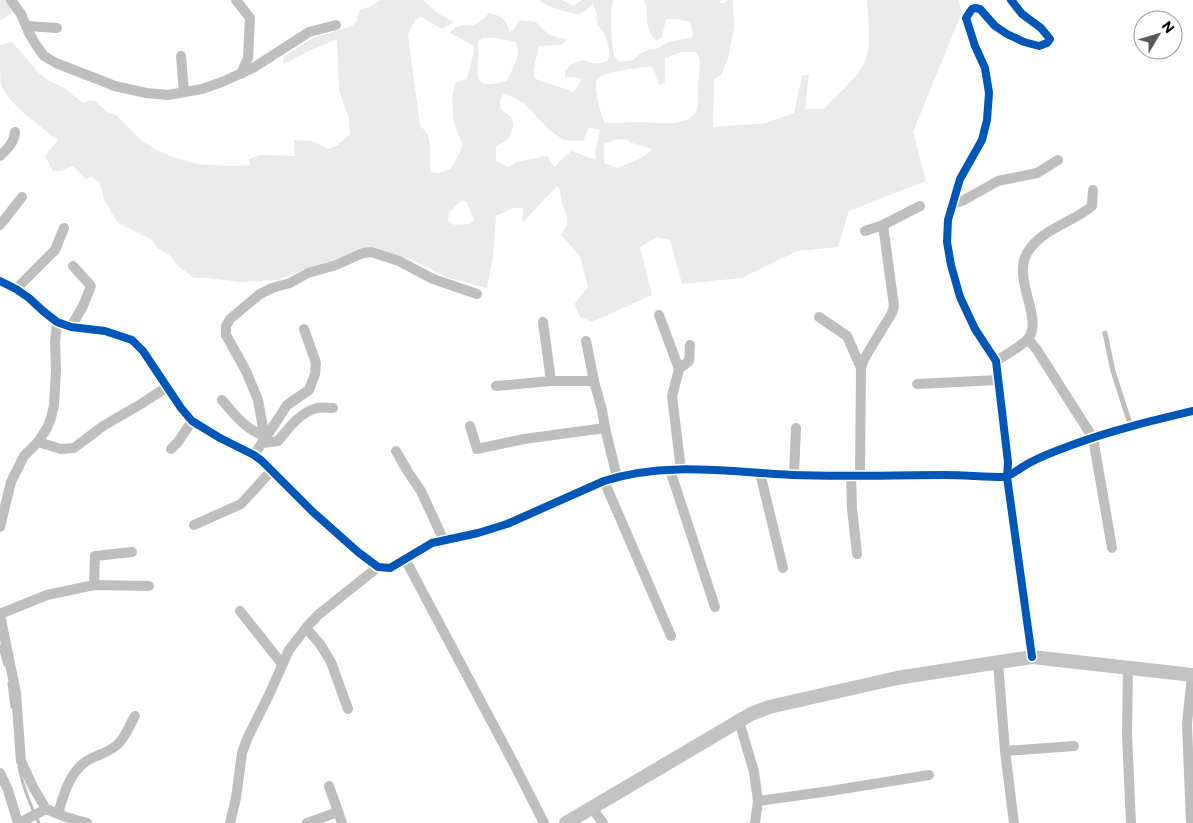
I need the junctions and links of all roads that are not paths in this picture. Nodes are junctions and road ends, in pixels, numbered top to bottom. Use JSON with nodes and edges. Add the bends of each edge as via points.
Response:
{"nodes":[{"id":1,"x":11,"y":0,"type":"edge"},
{"id":2,"x":236,"y":0,"type":"edge"},
{"id":3,"x":1011,"y":0,"type":"edge"},
{"id":4,"x":336,"y":25,"type":"dead end"},
{"id":5,"x":27,"y":26,"type":"junction"},
{"id":6,"x":57,"y":28,"type":"dead end"},
{"id":7,"x":181,"y":56,"type":"dead end"},
{"id":8,"x":241,"y":74,"type":"junction"},
{"id":9,"x":184,"y":92,"type":"junction"},
{"id":10,"x":15,"y":132,"type":"dead end"},
{"id":11,"x":0,"y":156,"type":"edge"},
{"id":12,"x":1058,"y":160,"type":"dead end"},
{"id":13,"x":1093,"y":190,"type":"dead end"},
{"id":14,"x":22,"y":198,"type":"dead end"},
{"id":15,"x":953,"y":204,"type":"junction"},
{"id":16,"x":920,"y":206,"type":"dead end"},
{"id":17,"x":0,"y":225,"type":"edge"},
{"id":18,"x":883,"y":225,"type":"junction"},
{"id":19,"x":64,"y":228,"type":"dead end"},
{"id":20,"x":864,"y":231,"type":"dead end"},
{"id":21,"x":73,"y":266,"type":"dead end"},
{"id":22,"x":0,"y":282,"type":"edge"},
{"id":23,"x":16,"y":289,"type":"junction"},
{"id":24,"x":477,"y":294,"type":"dead end"},
{"id":25,"x":659,"y":315,"type":"dead end"},
{"id":26,"x":819,"y":317,"type":"dead end"},
{"id":27,"x":57,"y":322,"type":"junction"},
{"id":28,"x":543,"y":322,"type":"dead end"},
{"id":29,"x":71,"y":327,"type":"junction"},
{"id":30,"x":304,"y":329,"type":"dead end"},
{"id":31,"x":1106,"y":333,"type":"dead end"},
{"id":32,"x":1028,"y":338,"type":"junction"},
{"id":33,"x":586,"y":341,"type":"dead end"},
{"id":34,"x":690,"y":345,"type":"dead end"},
{"id":35,"x":996,"y":361,"type":"junction"},
{"id":36,"x":861,"y":368,"type":"junction"},
{"id":37,"x":679,"y":369,"type":"junction"},
{"id":38,"x":998,"y":380,"type":"junction"},
{"id":39,"x":594,"y":381,"type":"junction"},
{"id":40,"x":551,"y":382,"type":"junction"},
{"id":41,"x":918,"y":384,"type":"dead end"},
{"id":42,"x":496,"y":386,"type":"dead end"},
{"id":43,"x":167,"y":387,"type":"junction"},
{"id":44,"x":222,"y":400,"type":"dead end"},
{"id":45,"x":333,"y":408,"type":"dead end"},
{"id":46,"x":1193,"y":411,"type":"edge"},
{"id":47,"x":192,"y":420,"type":"junction"},
{"id":48,"x":470,"y":426,"type":"dead end"},
{"id":49,"x":1131,"y":427,"type":"junction"},
{"id":50,"x":605,"y":428,"type":"junction"},
{"id":51,"x":796,"y":428,"type":"dead end"},
{"id":52,"x":1094,"y":438,"type":"junction"},
{"id":53,"x":263,"y":439,"type":"junction"},
{"id":54,"x":38,"y":442,"type":"junction"},
{"id":55,"x":171,"y":449,"type":"dead end"},
{"id":56,"x":396,"y":451,"type":"dead end"},
{"id":57,"x":254,"y":455,"type":"junction"},
{"id":58,"x":272,"y":470,"type":"junction"},
{"id":59,"x":670,"y":470,"type":"junction"},
{"id":60,"x":681,"y":470,"type":"junction"},
{"id":61,"x":760,"y":473,"type":"junction"},
{"id":62,"x":794,"y":475,"type":"junction"},
{"id":63,"x":856,"y":476,"type":"junction"},
{"id":64,"x":617,"y":477,"type":"junction"},
{"id":65,"x":1007,"y":477,"type":"junction"},
{"id":66,"x":604,"y":481,"type":"junction"},
{"id":67,"x":194,"y":525,"type":"dead end"},
{"id":68,"x":0,"y":527,"type":"edge"},
{"id":69,"x":444,"y":541,"type":"junction"},
{"id":70,"x":1112,"y":548,"type":"dead end"},
{"id":71,"x":132,"y":552,"type":"dead end"},
{"id":72,"x":858,"y":554,"type":"dead end"},
{"id":73,"x":405,"y":559,"type":"junction"},
{"id":74,"x":378,"y":568,"type":"junction"},
{"id":75,"x":783,"y":568,"type":"dead end"},
{"id":76,"x":94,"y":584,"type":"junction"},
{"id":77,"x":149,"y":586,"type":"dead end"},
{"id":78,"x":715,"y":607,"type":"dead end"},
{"id":79,"x":240,"y":611,"type":"dead end"},
{"id":80,"x":0,"y":614,"type":"edge"},
{"id":81,"x":306,"y":628,"type":"junction"},
{"id":82,"x":671,"y":636,"type":"dead end"},
{"id":83,"x":1032,"y":656,"type":"junction"},
{"id":84,"x":998,"y":662,"type":"junction"},
{"id":85,"x":282,"y":664,"type":"junction"},
{"id":86,"x":1128,"y":668,"type":"junction"},
{"id":87,"x":1193,"y":675,"type":"edge"},
{"id":88,"x":348,"y":709,"type":"dead end"},
{"id":89,"x":135,"y":716,"type":"dead end"},
{"id":90,"x":740,"y":721,"type":"junction"},
{"id":91,"x":1074,"y":746,"type":"dead end"},
{"id":92,"x":1005,"y":751,"type":"junction"},
{"id":93,"x":0,"y":773,"type":"edge"},
{"id":94,"x":929,"y":775,"type":"dead end"},
{"id":95,"x":329,"y":786,"type":"dead end"},
{"id":96,"x":758,"y":801,"type":"junction"},
{"id":97,"x":592,"y":808,"type":"junction"},
{"id":98,"x":46,"y":809,"type":"junction"},
{"id":99,"x":338,"y":812,"type":"junction"},
{"id":100,"x":58,"y":814,"type":"junction"},
{"id":101,"x":20,"y":822,"type":"edge"},
{"id":102,"x":87,"y":823,"type":"edge"},
{"id":103,"x":230,"y":823,"type":"edge"},
{"id":104,"x":307,"y":823,"type":"edge"},
{"id":105,"x":342,"y":823,"type":"edge"},
{"id":106,"x":544,"y":823,"type":"edge"},
{"id":107,"x":566,"y":823,"type":"edge"},
{"id":108,"x":603,"y":823,"type":"edge"},
{"id":109,"x":755,"y":823,"type":"edge"},
{"id":110,"x":1014,"y":823,"type":"edge"},
{"id":111,"x":1131,"y":823,"type":"edge"},
{"id":112,"x":1191,"y":823,"type":"edge"}],
"edges":[{"from":1,"to":5,"type":"street"},
{"from":2,"to":8,"type":"street","via":[[250,18],[248,58]]},
{"from":3,"to":15,"type":"street","via":[[1050,39],[1039,46],[1024,42],[995,26],[980,9],[972,9],[968,13],[969,30],[985,68],[988,111],[982,140],[960,179]]},
{"from":4,"to":8,"type":"street","via":[[309,32]]},
{"from":5,"to":6,"type":"street"},
{"from":5,"to":9,"type":"street","via":[[44,56],[56,63],[115,86],[168,95]]},
{"from":7,"to":9,"type":"street"},
{"from":8,"to":9,"type":"street"},
{"from":10,"to":11,"type":"street","via":[[11,145]]},
{"from":12,"to":15,"type":"street","via":[[1037,173],[998,181]]},
{"from":13,"to":32,"type":"street","via":[[1092,206],[1036,241],[1026,254],[1022,273],[1031,310],[1032,329]]},
{"from":14,"to":17,"type":"street"},
{"from":15,"to":35,"type":"street","via":[[947,242],[957,289],[975,329]]},
{"from":16,"to":18,"type":"street"},
{"from":18,"to":20,"type":"street"},
{"from":18,"to":36,"type":"street","via":[[894,306]]},
{"from":19,"to":23,"type":"street","via":[[55,250]]},
{"from":21,"to":29,"type":"street","via":[[91,286]]},
{"from":22,"to":23,"type":"street"},
{"from":23,"to":27,"type":"street"},
{"from":24,"to":53,"type":"street","via":[[371,252],[308,273],[260,294],[230,318],[226,335],[258,400]]},
{"from":25,"to":37,"type":"street"},
{"from":26,"to":36,"type":"street","via":[[847,336]]},
{"from":27,"to":29,"type":"street"},
{"from":27,"to":54,"type":"street","via":[[54,405],[49,423]]},
{"from":28,"to":40,"type":"street"},
{"from":29,"to":43,"type":"street","via":[[105,331],[132,340],[143,350]]},
{"from":30,"to":53,"type":"street","via":[[316,363],[315,374],[309,390],[287,405]]},
{"from":31,"to":49,"type":"lane"},
{"from":32,"to":35,"type":"street"},
{"from":32,"to":52,"type":"street"},
{"from":33,"to":39,"type":"street"},
{"from":34,"to":37,"type":"street","via":[[689,360]]},
{"from":35,"to":38,"type":"street"},
{"from":36,"to":63,"type":"street"},
{"from":37,"to":60,"type":"street","via":[[672,396]]},
{"from":38,"to":41,"type":"street"},
{"from":38,"to":65,"type":"street"},
{"from":39,"to":40,"type":"street"},
{"from":39,"to":50,"type":"street"},
{"from":40,"to":42,"type":"street"},
{"from":43,"to":47,"type":"street"},
{"from":43,"to":54,"type":"street","via":[[74,448],[61,449]]},
{"from":44,"to":53,"type":"street"},
{"from":45,"to":53,"type":"street","via":[[317,408],[304,414],[278,441]]},
{"from":46,"to":49,"type":"street"},
{"from":47,"to":55,"type":"street"},
{"from":47,"to":57,"type":"street"},
{"from":48,"to":50,"type":"street","via":[[477,449],[538,436]]},
{"from":49,"to":52,"type":"street"},
{"from":50,"to":64,"type":"street"},
{"from":51,"to":62,"type":"street"},
{"from":52,"to":65,"type":"street","via":[[1024,465]]},
{"from":52,"to":70,"type":"street"},
{"from":53,"to":57,"type":"street"},
{"from":54,"to":68,"type":"street","via":[[24,456],[11,482]]},
{"from":56,"to":69,"type":"street","via":[[421,491]]},
{"from":57,"to":58,"type":"street"},
{"from":58,"to":67,"type":"street","via":[[241,504]]},
{"from":58,"to":74,"type":"street","via":[[313,512]]},
{"from":59,"to":60,"type":"street"},
{"from":59,"to":64,"type":"street"},
{"from":59,"to":78,"type":"street"},
{"from":60,"to":61,"type":"street"},
{"from":61,"to":62,"type":"street"},
{"from":61,"to":75,"type":"street"},
{"from":62,"to":63,"type":"street"},
{"from":63,"to":65,"type":"street"},
{"from":63,"to":72,"type":"street","via":[[852,508]]},
{"from":64,"to":66,"type":"street"},
{"from":65,"to":83,"type":"street"},
{"from":66,"to":69,"type":"street","via":[[507,524]]},
{"from":66,"to":82,"type":"street"},
{"from":69,"to":73,"type":"street","via":[[432,543]]},
{"from":71,"to":76,"type":"street","via":[[95,556]]},
{"from":73,"to":74,"type":"street","via":[[390,568]]},
{"from":73,"to":106,"type":"street"},
{"from":74,"to":81,"type":"street"},
{"from":76,"to":77,"type":"street"},
{"from":76,"to":80,"type":"street","via":[[47,595]]},
{"from":79,"to":85,"type":"street"},
{"from":80,"to":98,"type":"street","via":[[16,693],[21,761]]},
{"from":81,"to":85,"type":"street"},
{"from":81,"to":88,"type":"street","via":[[331,662]]},
{"from":83,"to":84,"type":"main road"},
{"from":83,"to":86,"type":"main road"},
{"from":84,"to":90,"type":"main road","via":[[896,678],[769,707]]},
{"from":84,"to":92,"type":"street"},
{"from":85,"to":103,"type":"street","via":[[242,753]]},
{"from":86,"to":87,"type":"main road"},
{"from":86,"to":111,"type":"street"},
{"from":87,"to":112,"type":"street","via":[[1187,724]]},
{"from":89,"to":100,"type":"street","via":[[120,742],[84,762],[72,777]]},
{"from":90,"to":96,"type":"street"},
{"from":90,"to":97,"type":"main road"},
{"from":91,"to":92,"type":"street"},
{"from":92,"to":110,"type":"street"},
{"from":93,"to":101,"type":"street"},
{"from":94,"to":96,"type":"street"},
{"from":95,"to":99,"type":"street"},
{"from":96,"to":109,"type":"street"},
{"from":97,"to":107,"type":"main road"},
{"from":97,"to":108,"type":"street"},
{"from":98,"to":100,"type":"street"},
{"from":98,"to":101,"type":"street"},
{"from":99,"to":104,"type":"street"},
{"from":99,"to":105,"type":"street"},
{"from":100,"to":102,"type":"street"}]}
